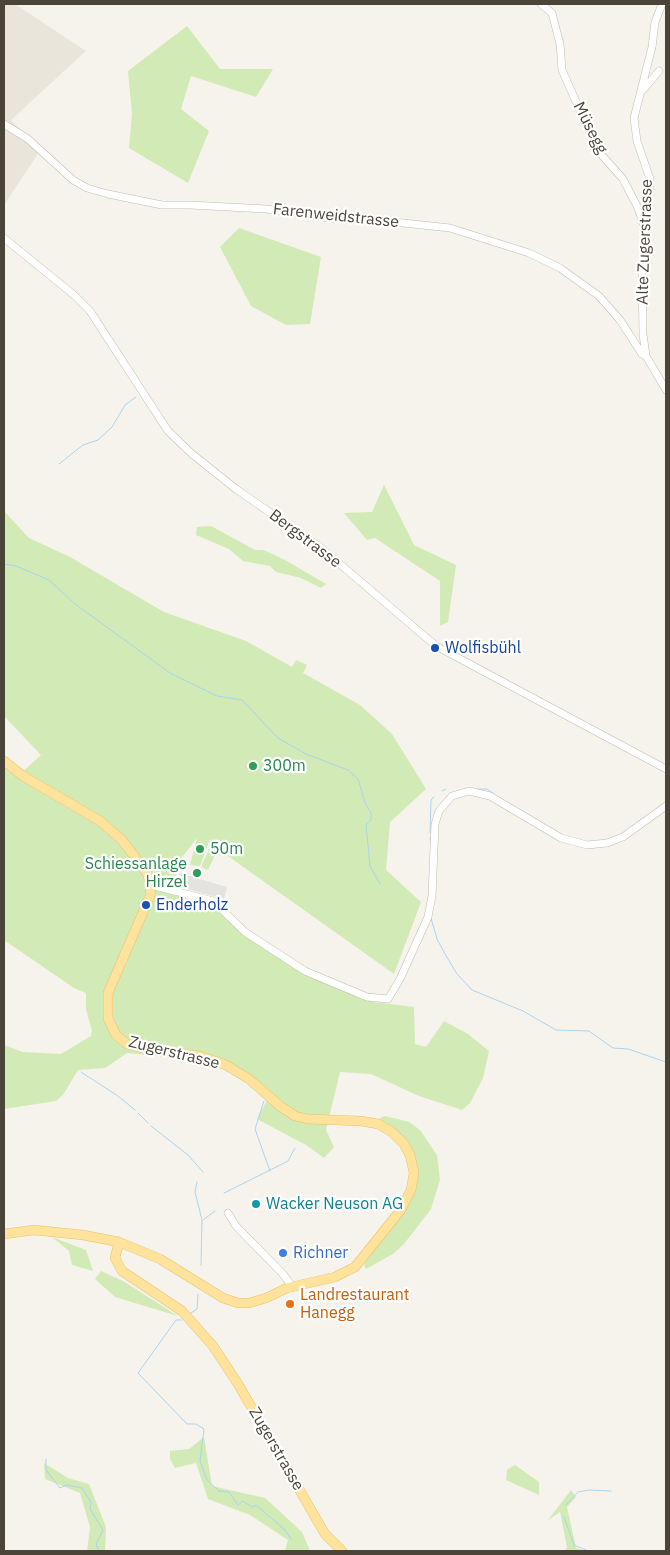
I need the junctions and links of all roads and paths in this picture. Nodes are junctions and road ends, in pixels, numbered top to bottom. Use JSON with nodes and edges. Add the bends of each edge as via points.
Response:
{"nodes":[{"id":1,"x":541,"y":4,"type":"edge"},
{"id":2,"x":662,"y":4,"type":"edge"},
{"id":3,"x":648,"y":66,"type":"junction"},
{"id":4,"x":663,"y":70,"type":"edge"},
{"id":5,"x":639,"y":95,"type":"junction"},
{"id":6,"x":4,"y":124,"type":"edge"},
{"id":7,"x":647,"y":234,"type":"junction"},
{"id":8,"x":4,"y":238,"type":"edge"},
{"id":9,"x":646,"y":356,"type":"junction"},
{"id":10,"x":666,"y":390,"type":"edge"},
{"id":11,"x":4,"y":761,"type":"edge"},
{"id":12,"x":666,"y":769,"type":"edge"},
{"id":13,"x":666,"y":806,"type":"edge"},
{"id":14,"x":151,"y":885,"type":"junction"},
{"id":15,"x":228,"y":1213,"type":"dead end"},
{"id":16,"x":4,"y":1234,"type":"edge"},
{"id":17,"x":119,"y":1242,"type":"junction"},
{"id":18,"x":292,"y":1286,"type":"junction"},
{"id":19,"x":342,"y":1551,"type":"edge"}],
"edges":[{"from":1,"to":7,"type":"street","name":"Müsegg","via":[[552,13],[560,44],[562,70],[589,131],[599,152],[623,179]]},
{"from":2,"to":3,"type":"street","name":"Alte Zugerstrasse","via":[[655,22]]},
{"from":3,"to":4,"type":"street"},
{"from":3,"to":5,"type":"street","name":"Alte Zugerstrasse"},
{"from":4,"to":5,"type":"street"},
{"from":5,"to":7,"type":"street","name":"Alte Zugerstrasse","via":[[634,118],[637,140],[650,179]]},
{"from":6,"to":9,"type":"street","name":"Farenweidstrasse","via":[[28,139],[73,180],[108,194],[162,206],[266,209],[336,219],[450,228],[529,253],[560,268],[599,296]]},
{"from":7,"to":9,"type":"street","name":"Alte Zugerstrasse","via":[[642,273],[642,325]]},
{"from":8,"to":12,"type":"street","name":"Bergstrasse","via":[[90,311],[168,431],[192,454],[320,547],[436,646]]},
{"from":9,"to":10,"type":"street","name":"Alte Zugerstrasse"},
{"from":11,"to":14,"type":"main road","via":[[115,833],[144,868]]},
{"from":13,"to":14,"type":"street","via":[[623,837],[587,845],[552,833],[490,796],[469,791],[452,796],[439,811],[435,824],[428,917],[388,999],[367,997],[305,971],[245,932],[213,901]]},
{"from":14,"to":18,"type":"main road","name":"Zugerstrasse","via":[[148,901],[108,993],[108,1018],[116,1035],[127,1044],[200,1056],[226,1065],[249,1079],[288,1112],[302,1118],[378,1124],[398,1137],[410,1155],[414,1173],[410,1195],[360,1263],[335,1277]]},
{"from":15,"to":18,"type":"street","via":[[236,1226]]},
{"from":16,"to":17,"type":"main road","name":"Zugerstrasse","via":[[34,1230]]},
{"from":17,"to":18,"type":"main road","name":"Zugerstrasse","via":[[160,1259],[233,1302],[260,1300]]},
{"from":17,"to":19,"type":"main road","name":"Zugerstrasse","via":[[115,1258],[122,1271],[182,1311],[213,1346],[326,1534]]}]}
